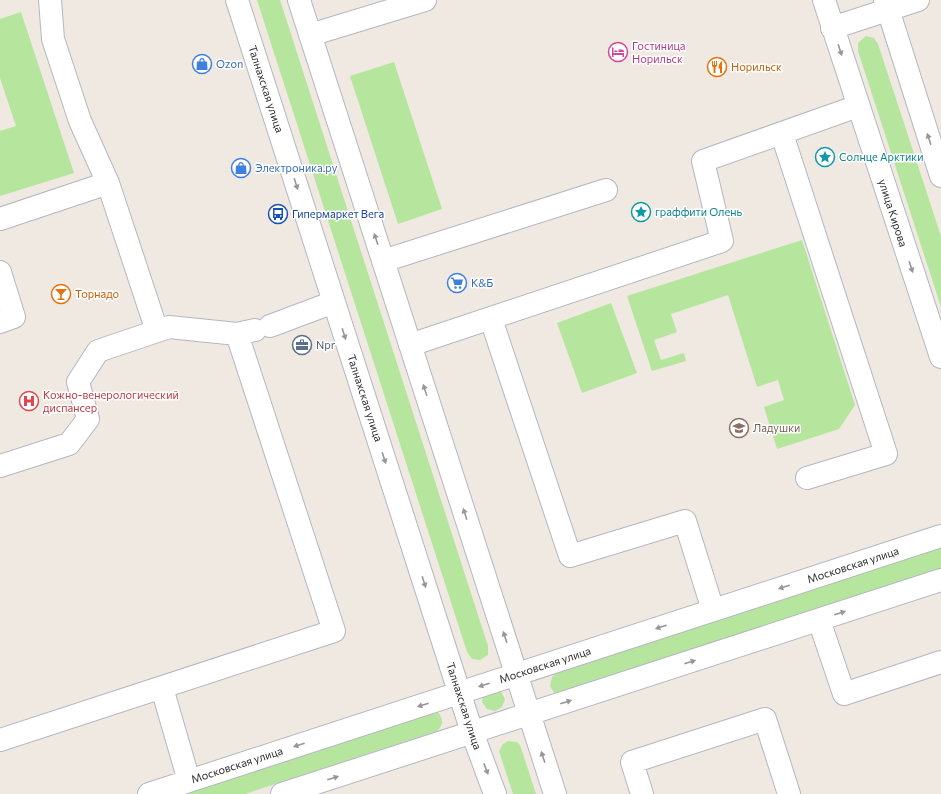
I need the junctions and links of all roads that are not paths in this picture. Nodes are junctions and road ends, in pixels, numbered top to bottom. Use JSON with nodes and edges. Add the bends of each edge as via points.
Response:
{"nodes":[{"id":1,"x":50,"y":0,"type":"edge"},
{"id":2,"x":237,"y":0,"type":"edge"},
{"id":3,"x":299,"y":0,"type":"edge"},
{"id":4,"x":425,"y":0,"type":"edge"},
{"id":5,"x":824,"y":0,"type":"edge"},
{"id":6,"x":918,"y":0,"type":"edge"},
{"id":7,"x":887,"y":5,"type":"edge"},
{"id":8,"x":832,"y":28,"type":"junction"},
{"id":9,"x":310,"y":35,"type":"junction"},
{"id":10,"x":858,"y":106,"type":"junction"},
{"id":11,"x":782,"y":134,"type":"junction"},
{"id":12,"x":941,"y":176,"type":"edge"},
{"id":13,"x":108,"y":183,"type":"junction"},
{"id":14,"x":606,"y":190,"type":"dead end"},
{"id":15,"x":0,"y":219,"type":"edge"},
{"id":16,"x":383,"y":261,"type":"junction"},
{"id":17,"x":0,"y":272,"type":"edge"},
{"id":18,"x":334,"y":302,"type":"junction"},
{"id":19,"x":490,"y":319,"type":"junction"},
{"id":20,"x":0,"y":322,"type":"edge"},
{"id":21,"x":254,"y":330,"type":"junction"},
{"id":22,"x":157,"y":331,"type":"junction"},
{"id":23,"x":410,"y":345,"type":"junction"},
{"id":24,"x":941,"y":357,"type":"edge"},
{"id":25,"x":0,"y":466,"type":"edge"},
{"id":26,"x":807,"y":478,"type":"dead end"},
{"id":27,"x":941,"y":536,"type":"edge"},
{"id":28,"x":941,"y":580,"type":"edge"},
{"id":29,"x":713,"y":610,"type":"junction"},
{"id":30,"x":819,"y":620,"type":"junction"},
{"id":31,"x":941,"y":662,"type":"edge"},
{"id":32,"x":516,"y":674,"type":"junction"},
{"id":33,"x":162,"y":688,"type":"junction"},
{"id":34,"x":460,"y":693,"type":"junction"},
{"id":35,"x":529,"y":714,"type":"junction"},
{"id":36,"x":472,"y":732,"type":"junction"},
{"id":37,"x":0,"y":740,"type":"edge"},
{"id":38,"x":189,"y":781,"type":"junction"},
{"id":39,"x":149,"y":794,"type":"edge"},
{"id":40,"x":282,"y":794,"type":"edge"},
{"id":41,"x":495,"y":794,"type":"edge"},
{"id":42,"x":555,"y":794,"type":"edge"},
{"id":43,"x":642,"y":794,"type":"edge"},
{"id":44,"x":789,"y":794,"type":"edge"}],
"edges":[{"from":1,"to":13,"type":"street","via":[[53,39],[80,121]]},
{"from":2,"to":18,"type":"street","name":"Талнахская улица","one_way":true},
{"from":3,"to":9,"type":"street"},
{"from":4,"to":9,"type":"street"},
{"from":5,"to":8,"type":"street","name":"улица Кирова"},
{"from":6,"to":7,"type":"street"},
{"from":7,"to":8,"type":"street"},
{"from":12,"to":7,"type":"street","one_way":true},
{"from":8,"to":10,"type":"street","name":"улица Кирова","one_way":true},
{"from":16,"to":9,"type":"street","one_way":true},
{"from":10,"to":11,"type":"street"},
{"from":10,"to":24,"type":"street","name":"улица Кирова","one_way":true},
{"from":11,"to":19,"type":"street","via":[[703,161],[722,240]]},
{"from":11,"to":26,"type":"street","via":[[886,454]]},
{"from":13,"to":15,"type":"street"},
{"from":13,"to":22,"type":"street"},
{"from":14,"to":16,"type":"street"},
{"from":16,"to":23,"type":"street"},
{"from":17,"to":20,"type":"street","via":[[14,317]]},
{"from":18,"to":21,"type":"street"},
{"from":18,"to":34,"type":"street","name":"Талнахская улица","one_way":true},
{"from":19,"to":23,"type":"street"},
{"from":19,"to":29,"type":"street","via":[[570,556],[685,521]]},
{"from":21,"to":22,"type":"street","via":[[170,327]]},
{"from":21,"to":33,"type":"street","via":[[334,631]]},
{"from":22,"to":25,"type":"street","via":[[98,351],[78,382],[88,419],[70,444]]},
{"from":32,"to":23,"type":"street","one_way":true},
{"from":27,"to":29,"type":"street","name":"Московская улица","one_way":true},
{"from":30,"to":28,"type":"street","one_way":true},
{"from":29,"to":32,"type":"street","name":"Московская улица","one_way":true},
{"from":30,"to":31,"type":"street","via":[[844,694]]},
{"from":35,"to":30,"type":"street","one_way":true},
{"from":32,"to":34,"type":"street","name":"Московская улица","one_way":true},
{"from":32,"to":35,"type":"street"},
{"from":33,"to":37,"type":"street"},
{"from":33,"to":38,"type":"street"},
{"from":34,"to":36,"type":"street","name":"Талнахская улица"},
{"from":34,"to":38,"type":"street","name":"Московская улица","one_way":true},
{"from":35,"to":36,"type":"street"},
{"from":42,"to":35,"type":"street","one_way":true},
{"from":40,"to":36,"type":"street","one_way":true},
{"from":36,"to":41,"type":"street","name":"Талнахская улица","one_way":true},
{"from":38,"to":39,"type":"street","name":"Московская улица"},
{"from":43,"to":44,"type":"street","via":[[632,762],[765,719]]}]}
